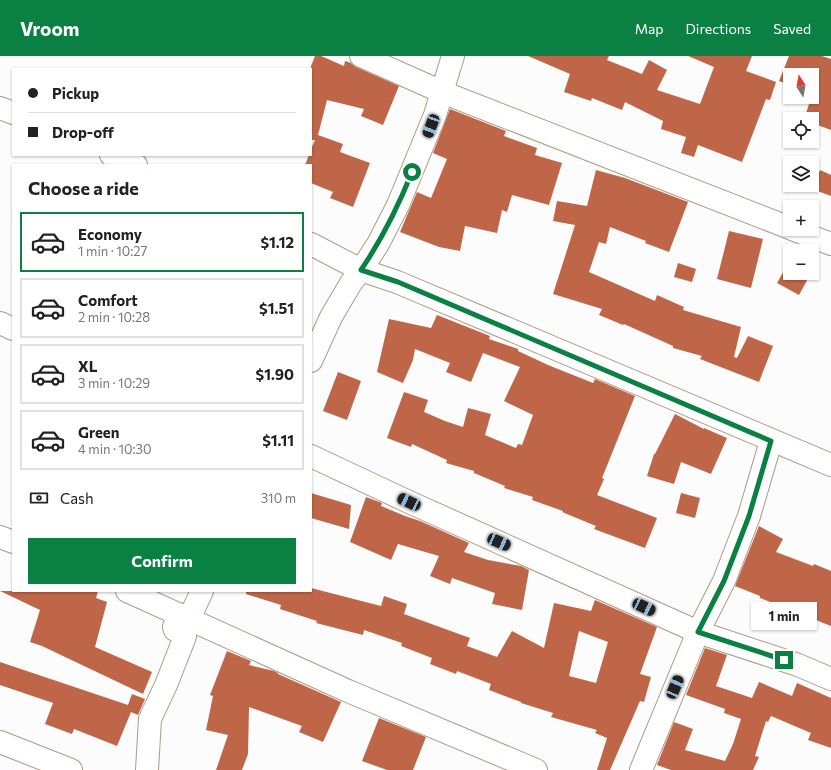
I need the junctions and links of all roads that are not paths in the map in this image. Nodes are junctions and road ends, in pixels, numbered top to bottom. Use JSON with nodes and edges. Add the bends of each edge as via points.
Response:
{"nodes":[{"id":1,"x":361,"y":56,"type":"edge"},
{"id":2,"x":453,"y":56,"type":"edge"},
{"id":3,"x":442,"y":92,"type":"junction"},
{"id":4,"x":0,"y":108,"type":"edge"},
{"id":5,"x":12,"y":113,"type":"edge"},
{"id":6,"x":114,"y":156,"type":"edge"},
{"id":7,"x":134,"y":164,"type":"edge"},
{"id":8,"x":783,"y":226,"type":"edge"},
{"id":9,"x":810,"y":236,"type":"edge"},
{"id":10,"x":831,"y":244,"type":"edge"},
{"id":11,"x":312,"y":245,"type":"edge"},
{"id":12,"x":361,"y":270,"type":"junction"},
{"id":13,"x":0,"y":323,"type":"edge"},
{"id":14,"x":12,"y":329,"type":"edge"},
{"id":15,"x":312,"y":359,"type":"edge"},
{"id":16,"x":771,"y":441,"type":"junction"},
{"id":17,"x":312,"y":456,"type":"edge"},
{"id":18,"x":831,"y":465,"type":"edge"},
{"id":19,"x":0,"y":537,"type":"edge"},
{"id":20,"x":12,"y":542,"type":"edge"},
{"id":21,"x":129,"y":592,"type":"edge"},
{"id":22,"x":201,"y":592,"type":"edge"},
{"id":23,"x":184,"y":616,"type":"junction"},
{"id":24,"x":698,"y":632,"type":"junction"},
{"id":25,"x":831,"y":679,"type":"edge"},
{"id":26,"x":0,"y":742,"type":"edge"},
{"id":27,"x":72,"y":770,"type":"edge"},
{"id":28,"x":147,"y":770,"type":"edge"},
{"id":29,"x":536,"y":770,"type":"edge"},
{"id":30,"x":641,"y":770,"type":"edge"}],
"edges":[{"from":1,"to":3,"type":"street"},
{"from":2,"to":3,"type":"street"},
{"from":3,"to":8,"type":"street"},
{"from":3,"to":12,"type":"street","via":[[436,115],[398,205]]},
{"from":4,"to":5,"type":"street"},
{"from":6,"to":7,"type":"street"},
{"from":9,"to":10,"type":"street"},
{"from":11,"to":12,"type":"street"},
{"from":12,"to":15,"type":"street","via":[[331,317]]},
{"from":12,"to":16,"type":"street","via":[[398,282]]},
{"from":13,"to":14,"type":"street"},
{"from":16,"to":18,"type":"street"},
{"from":16,"to":24,"type":"street","via":[[749,516],[724,581]]},
{"from":17,"to":24,"type":"street"},
{"from":19,"to":20,"type":"street"},
{"from":21,"to":23,"type":"street"},
{"from":22,"to":23,"type":"street"},
{"from":23,"to":28,"type":"street","via":[[174,627],[185,636],[150,719]]},
{"from":23,"to":29,"type":"street","via":[[348,692]]},
{"from":24,"to":25,"type":"street","via":[[798,665]]},
{"from":24,"to":30,"type":"street"},
{"from":26,"to":27,"type":"street"}]}
